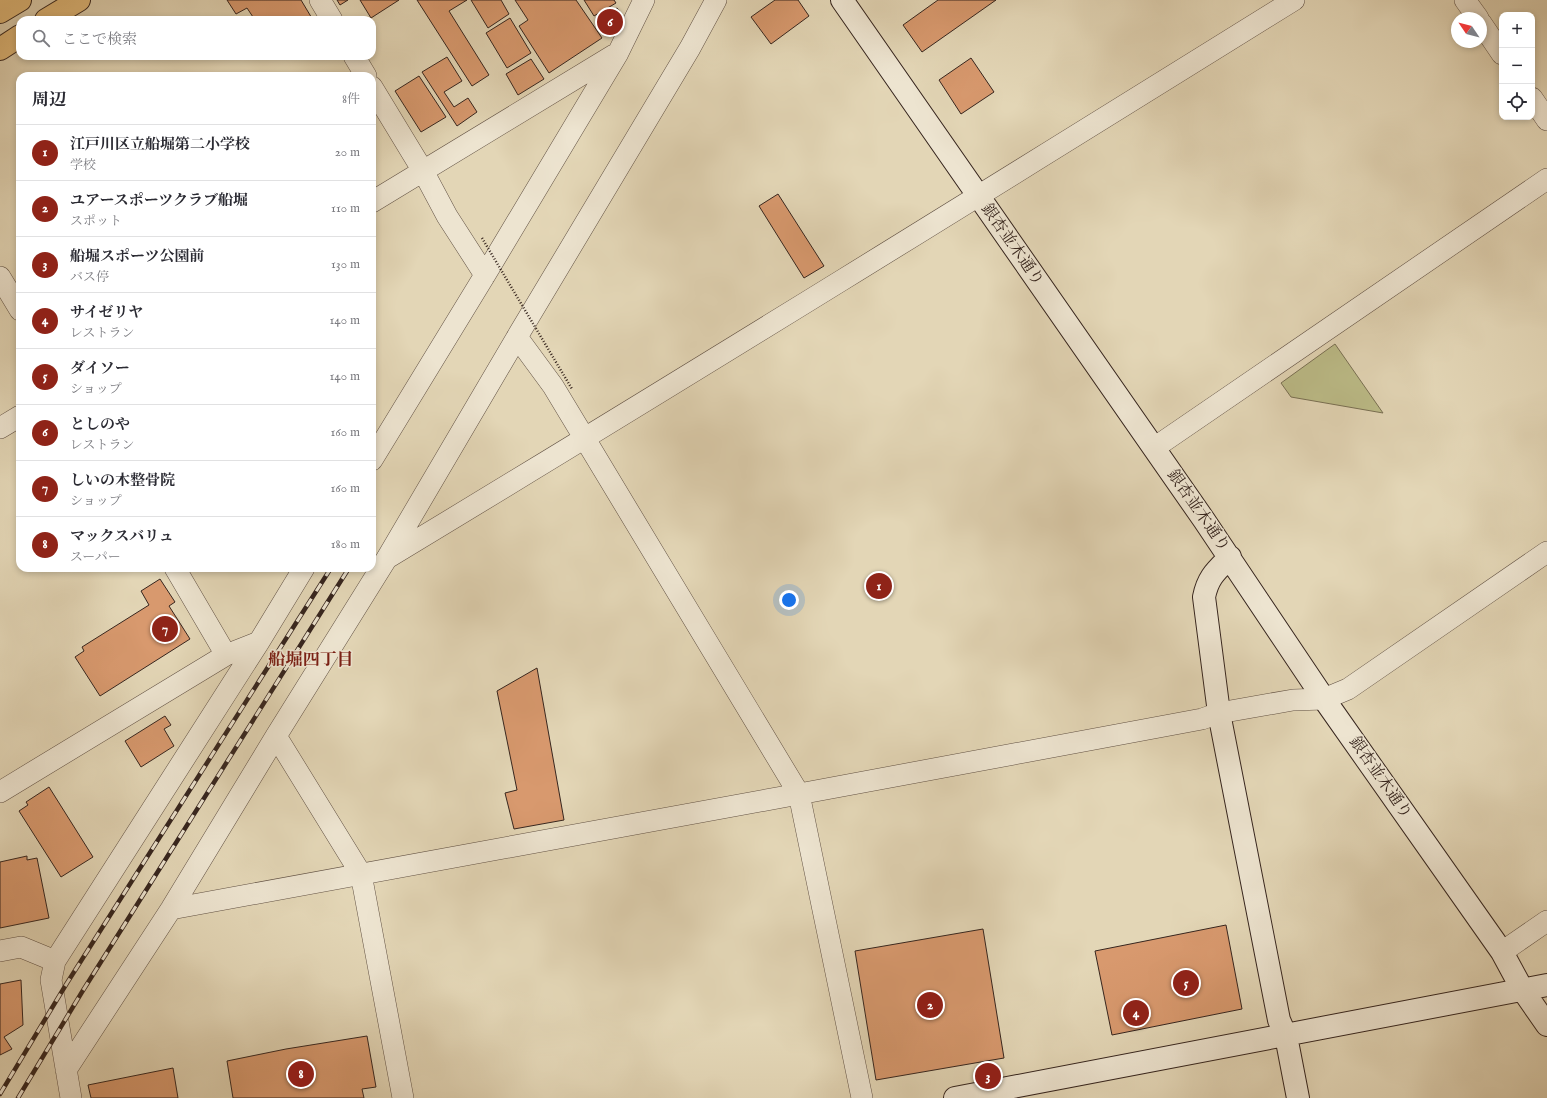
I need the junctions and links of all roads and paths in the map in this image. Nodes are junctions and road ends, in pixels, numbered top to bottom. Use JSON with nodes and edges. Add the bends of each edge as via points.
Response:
{"nodes":[{"id":1,"x":20,"y":0,"type":"edge"},
{"id":2,"x":79,"y":0,"type":"edge"},
{"id":3,"x":320,"y":0,"type":"edge"},
{"id":4,"x":644,"y":0,"type":"edge"},
{"id":5,"x":716,"y":0,"type":"edge"},
{"id":6,"x":842,"y":0,"type":"edge"},
{"id":7,"x":1294,"y":0,"type":"edge"},
{"id":8,"x":1465,"y":0,"type":"edge"},
{"id":9,"x":0,"y":12,"type":"edge"},
{"id":10,"x":1474,"y":12,"type":"edge"},
{"id":11,"x":53,"y":16,"type":"edge"},
{"id":12,"x":330,"y":16,"type":"edge"},
{"id":13,"x":1487,"y":32,"type":"edge"},
{"id":14,"x":16,"y":38,"type":"edge"},
{"id":15,"x":0,"y":48,"type":"edge"},
{"id":16,"x":1499,"y":50,"type":"edge"},
{"id":17,"x":618,"y":52,"type":"junction"},
{"id":18,"x":356,"y":60,"type":"edge"},
{"id":19,"x":364,"y":72,"type":"edge"},
{"id":20,"x":376,"y":94,"type":"edge"},
{"id":21,"x":1535,"y":102,"type":"edge"},
{"id":22,"x":1547,"y":120,"type":"edge"},
{"id":23,"x":423,"y":171,"type":"junction"},
{"id":24,"x":1547,"y":179,"type":"edge"},
{"id":25,"x":979,"y":196,"type":"junction"},
{"id":26,"x":376,"y":200,"type":"edge"},
{"id":27,"x":482,"y":238,"type":"dead end"},
{"id":28,"x":485,"y":275,"type":"junction"},
{"id":29,"x":0,"y":277,"type":"edge"},
{"id":30,"x":16,"y":303,"type":"edge"},
{"id":31,"x":517,"y":337,"type":"junction"},
{"id":32,"x":572,"y":389,"type":"dead end"},
{"id":33,"x":16,"y":418,"type":"edge"},
{"id":34,"x":0,"y":428,"type":"edge"},
{"id":35,"x":585,"y":439,"type":"junction"},
{"id":36,"x":1154,"y":448,"type":"junction"},
{"id":37,"x":376,"y":453,"type":"edge"},
{"id":38,"x":1547,"y":552,"type":"edge"},
{"id":39,"x":387,"y":558,"type":"junction"},
{"id":40,"x":1230,"y":558,"type":"junction"},
{"id":41,"x":177,"y":572,"type":"edge"},
{"id":42,"x":302,"y":572,"type":"edge"},
{"id":43,"x":259,"y":642,"type":"junction"},
{"id":44,"x":226,"y":655,"type":"junction"},
{"id":45,"x":1324,"y":699,"type":"junction"},
{"id":46,"x":1219,"y":713,"type":"junction"},
{"id":47,"x":276,"y":736,"type":"junction"},
{"id":48,"x":0,"y":792,"type":"edge"},
{"id":49,"x":799,"y":794,"type":"junction"},
{"id":50,"x":361,"y":874,"type":"junction"},
{"id":51,"x":171,"y":909,"type":"junction"},
{"id":52,"x":1547,"y":921,"type":"edge"},
{"id":53,"x":0,"y":951,"type":"edge"},
{"id":54,"x":1502,"y":952,"type":"junction"},
{"id":55,"x":55,"y":961,"type":"junction"},
{"id":56,"x":1547,"y":985,"type":"edge"},
{"id":57,"x":1522,"y":989,"type":"junction"},
{"id":58,"x":1547,"y":1025,"type":"edge"},
{"id":59,"x":1286,"y":1036,"type":"junction"},
{"id":60,"x":66,"y":1070,"type":"junction"},
{"id":61,"x":71,"y":1098,"type":"edge"},
{"id":62,"x":403,"y":1098,"type":"edge"},
{"id":63,"x":862,"y":1098,"type":"edge"},
{"id":64,"x":955,"y":1098,"type":"edge"},
{"id":65,"x":1298,"y":1098,"type":"edge"}],
"edges":[{"from":1,"to":9,"type":"main road"},
{"from":2,"to":11,"type":"main road"},
{"from":3,"to":12,"type":"street"},
{"from":4,"to":17,"type":"street"},
{"from":5,"to":31,"type":"street","via":[[690,48]]},
{"from":6,"to":25,"type":"street","name":"銀杏並木通り"},
{"from":7,"to":25,"type":"street"},
{"from":8,"to":10,"type":"street"},
{"from":13,"to":16,"type":"street"},
{"from":14,"to":15,"type":"main road"},
{"from":17,"to":23,"type":"street"},
{"from":17,"to":28,"type":"street"},
{"from":18,"to":19,"type":"street"},
{"from":20,"to":23,"type":"street"},
{"from":21,"to":22,"type":"street"},
{"from":23,"to":26,"type":"street"},
{"from":23,"to":28,"type":"street","via":[[447,216]]},
{"from":24,"to":36,"type":"street"},
{"from":25,"to":35,"type":"street"},
{"from":25,"to":36,"type":"street","name":"銀杏並木通り"},
{"from":27,"to":32,"type":"path","bridge":true},
{"from":28,"to":37,"type":"street"},
{"from":29,"to":30,"type":"street"},
{"from":31,"to":35,"type":"street","via":[[553,386]]},
{"from":31,"to":39,"type":"street"},
{"from":33,"to":34,"type":"street"},
{"from":35,"to":39,"type":"street"},
{"from":35,"to":49,"type":"street"},
{"from":36,"to":40,"type":"street","name":"銀杏並木通り"},
{"from":38,"to":45,"type":"street","via":[[1348,689]]},
{"from":39,"to":47,"type":"street"},
{"from":40,"to":45,"type":"street","name":"銀杏並木通り"},
{"from":40,"to":46,"type":"street","via":[[1210,578],[1204,597]]},
{"from":41,"to":44,"type":"street"},
{"from":42,"to":43,"type":"street"},
{"from":43,"to":44,"type":"street"},
{"from":43,"to":55,"type":"street"},
{"from":44,"to":48,"type":"street"},
{"from":45,"to":46,"type":"street","via":[[1292,700]]},
{"from":45,"to":54,"type":"street","name":"銀杏並木通り"},
{"from":46,"to":49,"type":"street","via":[[1202,719]]},
{"from":46,"to":59,"type":"street","via":[[1279,1020]]},
{"from":47,"to":50,"type":"street"},
{"from":47,"to":51,"type":"street"},
{"from":49,"to":50,"type":"street"},
{"from":49,"to":63,"type":"street"},
{"from":50,"to":51,"type":"street"},
{"from":50,"to":62,"type":"street"},
{"from":51,"to":60,"type":"street"},
{"from":52,"to":54,"type":"street"},
{"from":53,"to":55,"type":"street","via":[[20,947]]},
{"from":54,"to":57,"type":"street","name":"銀杏並木通り"},
{"from":55,"to":60,"type":"street","via":[[51,980]]},
{"from":56,"to":57,"type":"street"},
{"from":57,"to":58,"type":"street","name":"銀杏並木通り"},
{"from":57,"to":59,"type":"street"},
{"from":59,"to":64,"type":"street"},
{"from":59,"to":65,"type":"street"},
{"from":60,"to":61,"type":"street"}]}
